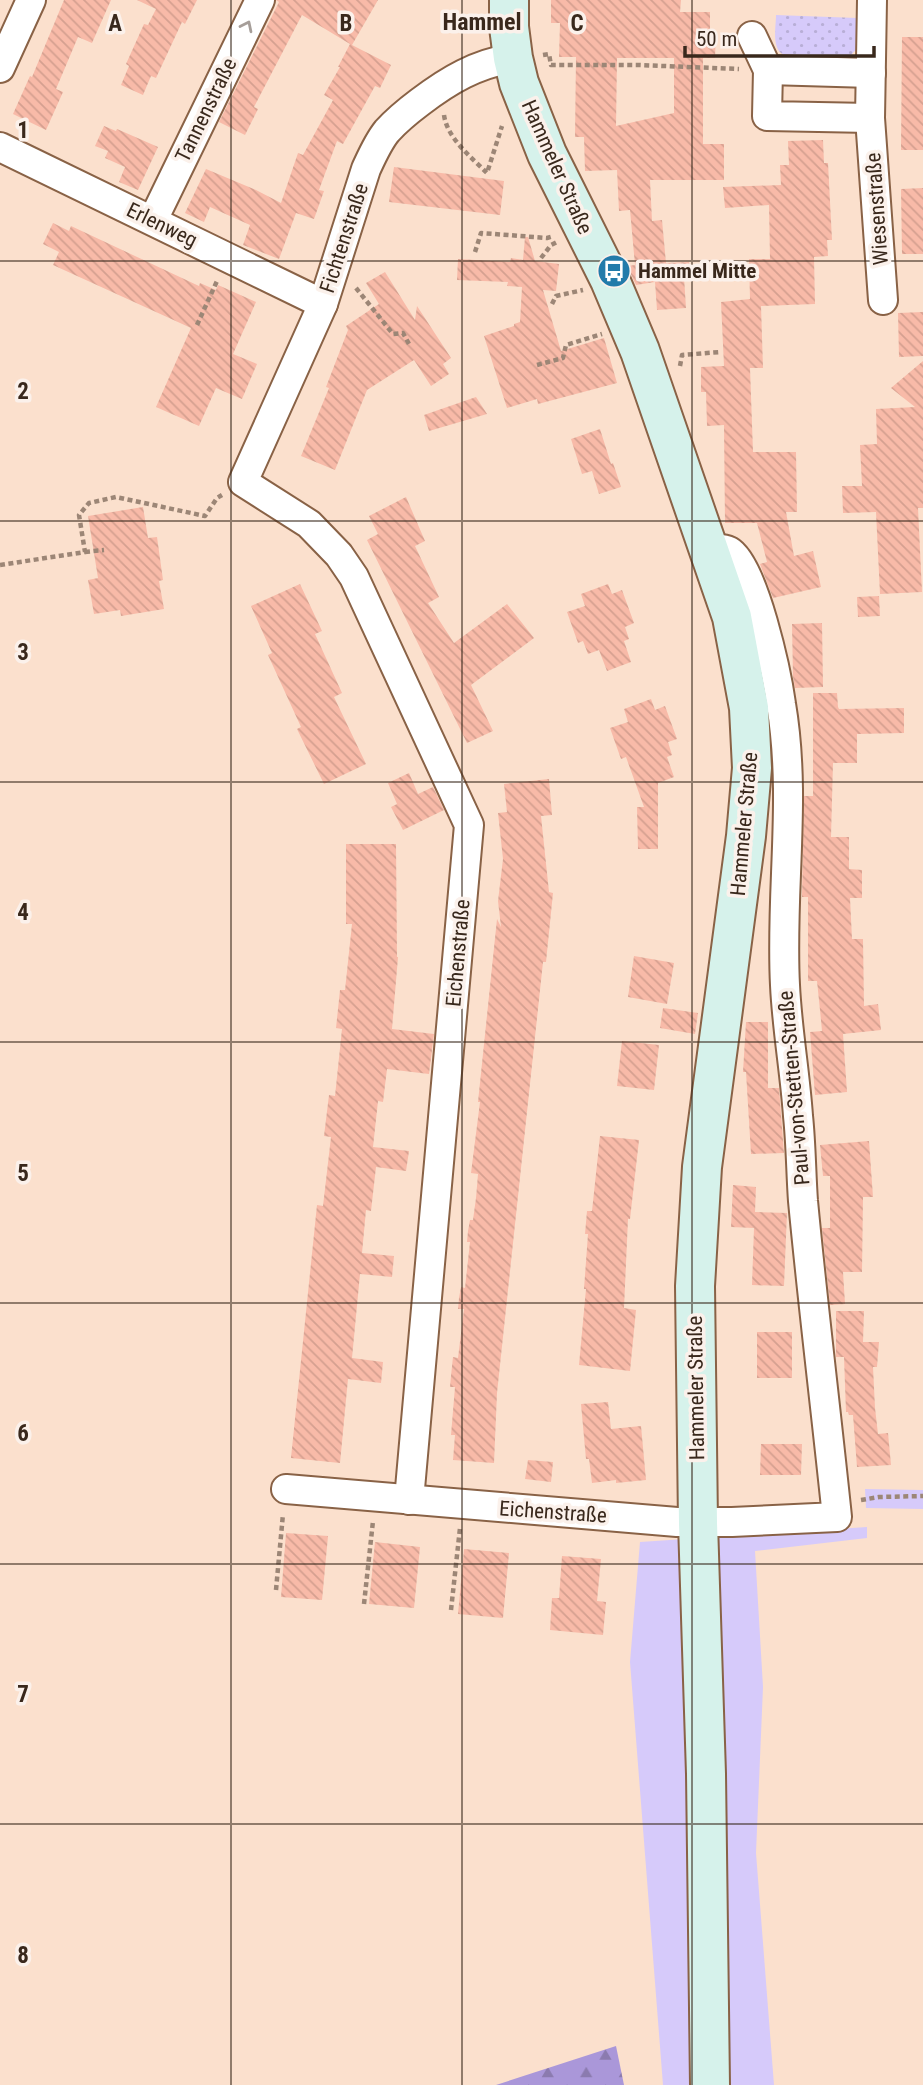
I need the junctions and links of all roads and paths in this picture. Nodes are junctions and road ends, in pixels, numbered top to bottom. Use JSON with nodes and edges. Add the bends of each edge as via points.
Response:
{"nodes":[{"id":1,"x":31,"y":0,"type":"edge"},
{"id":2,"x":260,"y":0,"type":"edge"},
{"id":3,"x":509,"y":0,"type":"edge"},
{"id":4,"x":872,"y":0,"type":"edge"},
{"id":5,"x":751,"y":36,"type":"dead end"},
{"id":6,"x":527,"y":66,"type":"junction"},
{"id":7,"x":0,"y":68,"type":"edge"},
{"id":8,"x":768,"y":70,"type":"junction"},
{"id":9,"x":871,"y":73,"type":"junction"},
{"id":10,"x":440,"y":88,"type":"junction"},
{"id":11,"x":870,"y":118,"type":"junction"},
{"id":12,"x":0,"y":147,"type":"edge"},
{"id":13,"x":153,"y":220,"type":"junction"},
{"id":14,"x":566,"y":235,"type":"junction"},
{"id":15,"x":475,"y":252,"type":"dead end"},
{"id":16,"x":228,"y":258,"type":"junction"},
{"id":17,"x":541,"y":258,"type":"dead end"},
{"id":18,"x":336,"y":262,"type":"junction"},
{"id":19,"x":581,"y":291,"type":"dead end"},
{"id":20,"x":883,"y":300,"type":"dead end"},
{"id":21,"x":323,"y":304,"type":"junction"},
{"id":22,"x":552,"y":304,"type":"dead end"},
{"id":23,"x":197,"y":325,"type":"dead end"},
{"id":24,"x":606,"y":332,"type":"dead end"},
{"id":25,"x":409,"y":344,"type":"dead end"},
{"id":26,"x":720,"y":352,"type":"dead end"},
{"id":27,"x":537,"y":365,"type":"dead end"},
{"id":28,"x":679,"y":371,"type":"dead end"},
{"id":29,"x":243,"y":482,"type":"junction"},
{"id":30,"x":708,"y":548,"type":"junction"},
{"id":31,"x":104,"y":550,"type":"dead end"},
{"id":32,"x":85,"y":552,"type":"junction"},
{"id":33,"x":0,"y":565,"type":"edge"},
{"id":34,"x":286,"y":1489,"type":"joint"},
{"id":35,"x":923,"y":1496,"type":"edge"},
{"id":36,"x":376,"y":1497,"type":"junction"},
{"id":37,"x":409,"y":1500,"type":"junction"},
{"id":38,"x":463,"y":1505,"type":"junction"},
{"id":39,"x":837,"y":1517,"type":"junction"},
{"id":40,"x":698,"y":1523,"type":"junction"},
{"id":41,"x":276,"y":1590,"type":"dead end"},
{"id":42,"x":364,"y":1604,"type":"dead end"},
{"id":43,"x":451,"y":1610,"type":"dead end"},
{"id":44,"x":710,"y":2085,"type":"edge"}],
"edges":[{"from":1,"to":7,"type":"street"},
{"from":13,"to":2,"type":"street","name":"Tannenstraße","one_way":true},
{"from":3,"to":6,"type":"main road","name":"Hammeler Straße","via":[[509,27]]},
{"from":4,"to":9,"type":"street","name":"Wiesenstraße"},
{"from":5,"to":8,"type":"street"},
{"from":6,"to":8,"type":"path"},
{"from":6,"to":10,"type":"street","name":"Fichtenstraße","via":[[494,61]]},
{"from":6,"to":10,"type":"path","via":[[487,173],[454,138],[445,121]]},
{"from":6,"to":14,"type":"main road","name":"Hammeler Straße"},
{"from":8,"to":9,"type":"street"},
{"from":8,"to":11,"type":"street","via":[[768,116]]},
{"from":9,"to":11,"type":"street","name":"Wiesenstraße"},
{"from":10,"to":18,"type":"street","name":"Fichtenstraße","via":[[399,118],[375,149]]},
{"from":11,"to":20,"type":"street","name":"Wiesenstraße"},
{"from":12,"to":13,"type":"street","name":"Erlenweg"},
{"from":13,"to":16,"type":"street","name":"Erlenweg"},
{"from":14,"to":15,"type":"path","via":[[481,233]]},
{"from":14,"to":17,"type":"path"},
{"from":14,"to":30,"type":"main road","name":"Hammeler Straße","via":[[610,280],[640,351]]},
{"from":16,"to":21,"type":"street","name":"Erlenweg"},
{"from":16,"to":23,"type":"path"},
{"from":18,"to":21,"type":"street","name":"Fichtenstraße"},
{"from":18,"to":25,"type":"path","via":[[393,334],[403,333]]},
{"from":19,"to":22,"type":"path","via":[[556,296]]},
{"from":21,"to":29,"type":"street","name":"Fichtenstraße"},
{"from":24,"to":27,"type":"path","via":[[566,345],[564,358]]},
{"from":26,"to":28,"type":"path","via":[[682,355]]},
{"from":29,"to":32,"type":"path","via":[[217,498],[205,516],[116,497],[89,502],[79,515]]},
{"from":29,"to":37,"type":"street","name":"Eichenstraße","via":[[309,524],[354,577],[469,825]]},
{"from":30,"to":39,"type":"street","name":"Paul-von-Stetten-Straße","via":[[727,550],[748,580],[785,725],[789,814],[786,1005]]},
{"from":30,"to":40,"type":"main road","name":"Hammeler Straße","via":[[732,617],[749,708],[752,768],[699,1204],[695,1338]]},
{"from":31,"to":32,"type":"path"},
{"from":32,"to":33,"type":"path"},
{"from":34,"to":36,"type":"street","name":"Eichenstraße"},
{"from":34,"to":41,"type":"path"},
{"from":35,"to":39,"type":"path","via":[[866,1499]]},
{"from":36,"to":37,"type":"street","name":"Eichenstraße"},
{"from":36,"to":42,"type":"path"},
{"from":37,"to":38,"type":"street","name":"Eichenstraße"},
{"from":38,"to":40,"type":"street","name":"Eichenstraße"},
{"from":38,"to":43,"type":"path"},
{"from":39,"to":40,"type":"street"},
{"from":40,"to":44,"type":"main road","name":"Hammeler Straße"}]}
